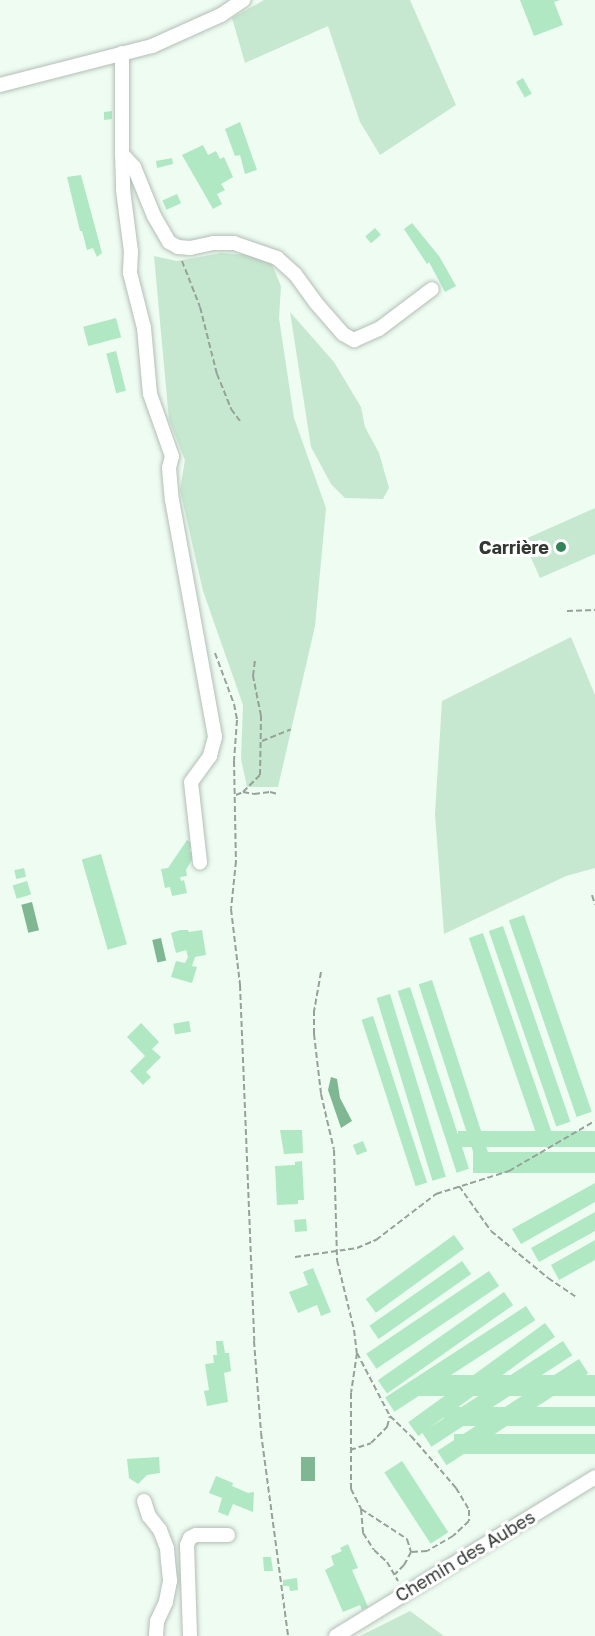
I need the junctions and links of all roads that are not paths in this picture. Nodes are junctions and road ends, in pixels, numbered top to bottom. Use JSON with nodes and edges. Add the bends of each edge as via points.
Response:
{"nodes":[{"id":1,"x":243,"y":0,"type":"edge"},
{"id":2,"x":122,"y":53,"type":"junction"},
{"id":3,"x":0,"y":85,"type":"edge"},
{"id":4,"x":122,"y":154,"type":"junction"},
{"id":5,"x":432,"y":289,"type":"dead end"},
{"id":6,"x":200,"y":862,"type":"dead end"},
{"id":7,"x":595,"y":1477,"type":"edge"},
{"id":8,"x":144,"y":1501,"type":"dead end"},
{"id":9,"x":228,"y":1535,"type":"dead end"},
{"id":10,"x":156,"y":1636,"type":"edge"},
{"id":11,"x":190,"y":1636,"type":"edge"},
{"id":12,"x":336,"y":1636,"type":"edge"}],
"edges":[{"from":1,"to":2,"type":"street","via":[[201,24]]},
{"from":2,"to":3,"type":"street"},
{"from":2,"to":4,"type":"street"},
{"from":4,"to":5,"type":"street","via":[[134,167],[169,242],[178,247],[234,243],[277,258],[344,334],[354,340],[379,329]]},
{"from":4,"to":6,"type":"street","via":[[130,273],[144,328],[150,394],[172,456],[168,468],[172,500],[215,737],[210,756],[191,782]]},
{"from":7,"to":12,"type":"street","name":"Chemin des Aubes"},
{"from":8,"to":10,"type":"street","via":[[167,1548],[170,1581]]},
{"from":9,"to":11,"type":"street","via":[[196,1535],[187,1545]]}]}
